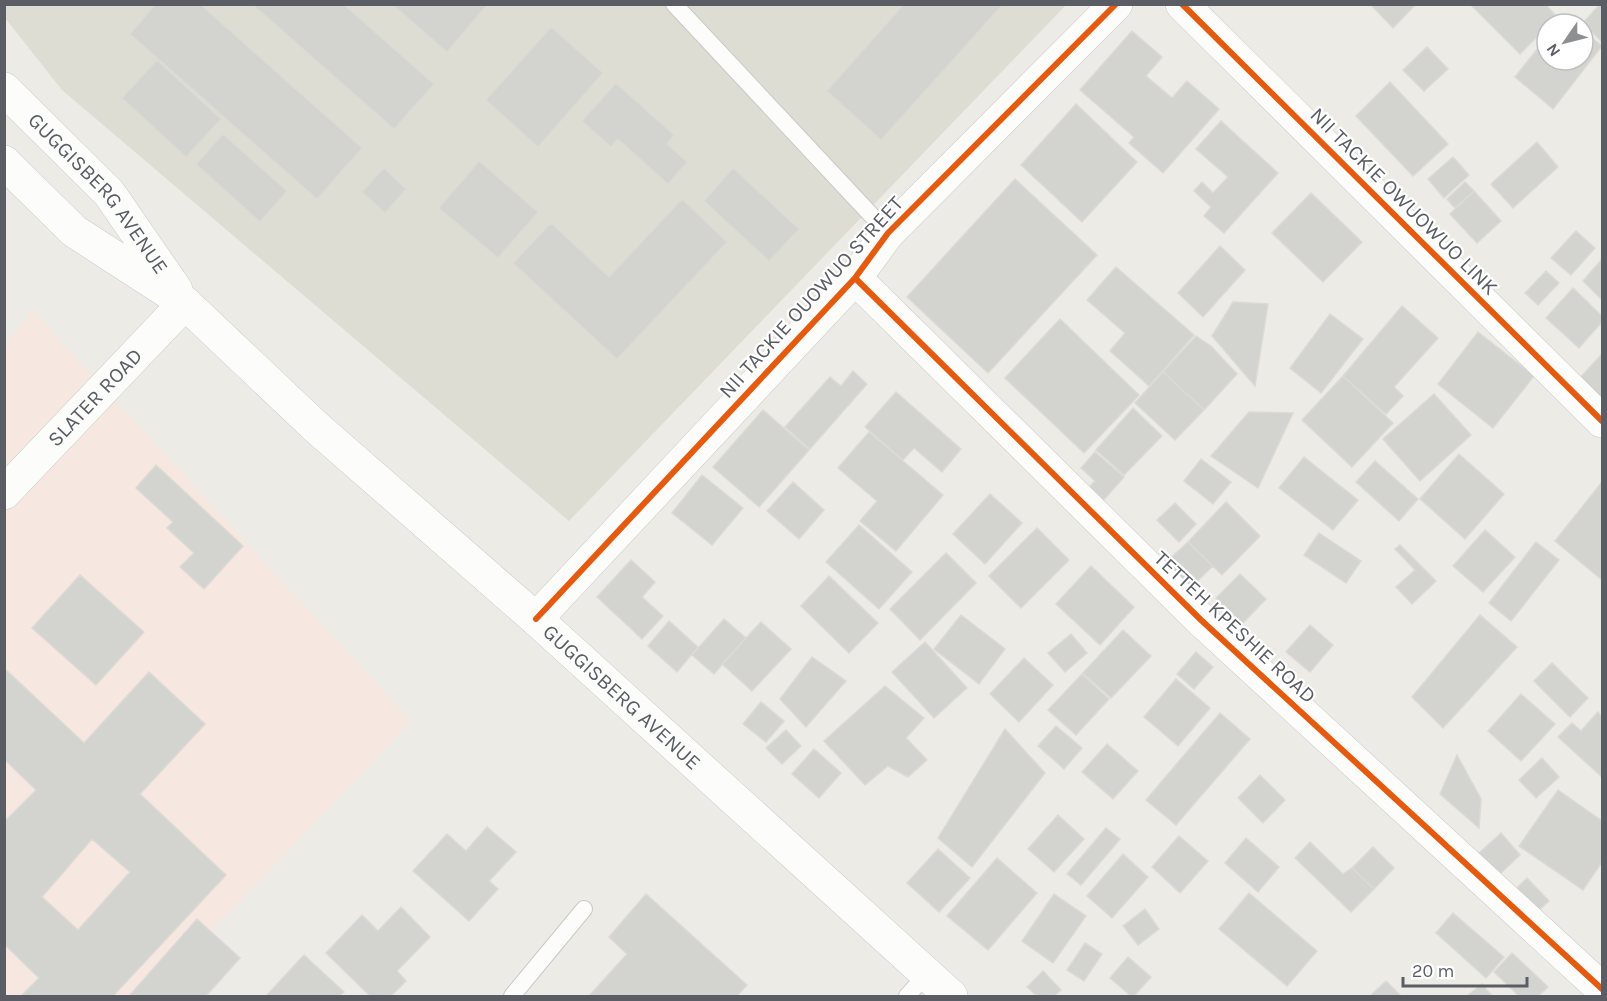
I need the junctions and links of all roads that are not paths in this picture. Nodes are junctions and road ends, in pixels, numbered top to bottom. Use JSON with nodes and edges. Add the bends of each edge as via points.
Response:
{"nodes":[{"id":1,"x":674,"y":4,"type":"edge"},
{"id":2,"x":1116,"y":4,"type":"edge"},
{"id":3,"x":1182,"y":4,"type":"edge"},
{"id":4,"x":4,"y":89,"type":"edge"},
{"id":5,"x":4,"y":162,"type":"edge"},
{"id":6,"x":888,"y":232,"type":"junction"},
{"id":7,"x":855,"y":278,"type":"junction"},
{"id":8,"x":185,"y":303,"type":"junction"},
{"id":9,"x":1602,"y":421,"type":"edge"},
{"id":10,"x":4,"y":493,"type":"edge"},
{"id":11,"x":536,"y":619,"type":"junction"},
{"id":12,"x":584,"y":909,"type":"dead end"},
{"id":13,"x":917,"y":985,"type":"edge"},
{"id":14,"x":1602,"y":989,"type":"edge"},
{"id":15,"x":512,"y":996,"type":"edge"},
{"id":16,"x":951,"y":996,"type":"edge"}],
"edges":[{"from":1,"to":6,"type":"lane"},
{"from":2,"to":6,"type":"street","name":"NII TACKIE OUOWUO STREET"},
{"from":3,"to":9,"type":"street","name":"NII TACKIE OWUOWUO LINK"},
{"from":4,"to":8,"type":"street","name":"GUGGISBERG AVENUE","via":[[109,193]]},
{"from":5,"to":8,"type":"street","name":"GUGGISBERG AVENUE","via":[[74,231]]},
{"from":6,"to":7,"type":"street","name":"NII TACKIE OUOWUO STREET"},
{"from":7,"to":11,"type":"street","name":"NII TACKIE OUOWUO STREET"},
{"from":7,"to":14,"type":"street","name":"TETTEH KPESHIE ROAD","via":[[1202,620]]},
{"from":8,"to":10,"type":"street","name":"SLATER ROAD"},
{"from":8,"to":11,"type":"street","name":"GUGGISBERG AVENUE","via":[[316,427]]},
{"from":11,"to":13,"type":"street","name":"GUGGISBERG AVENUE"},
{"from":12,"to":15,"type":"lane"},
{"from":13,"to":16,"type":"street","name":"GUGGISBERG AVENUE"}]}
